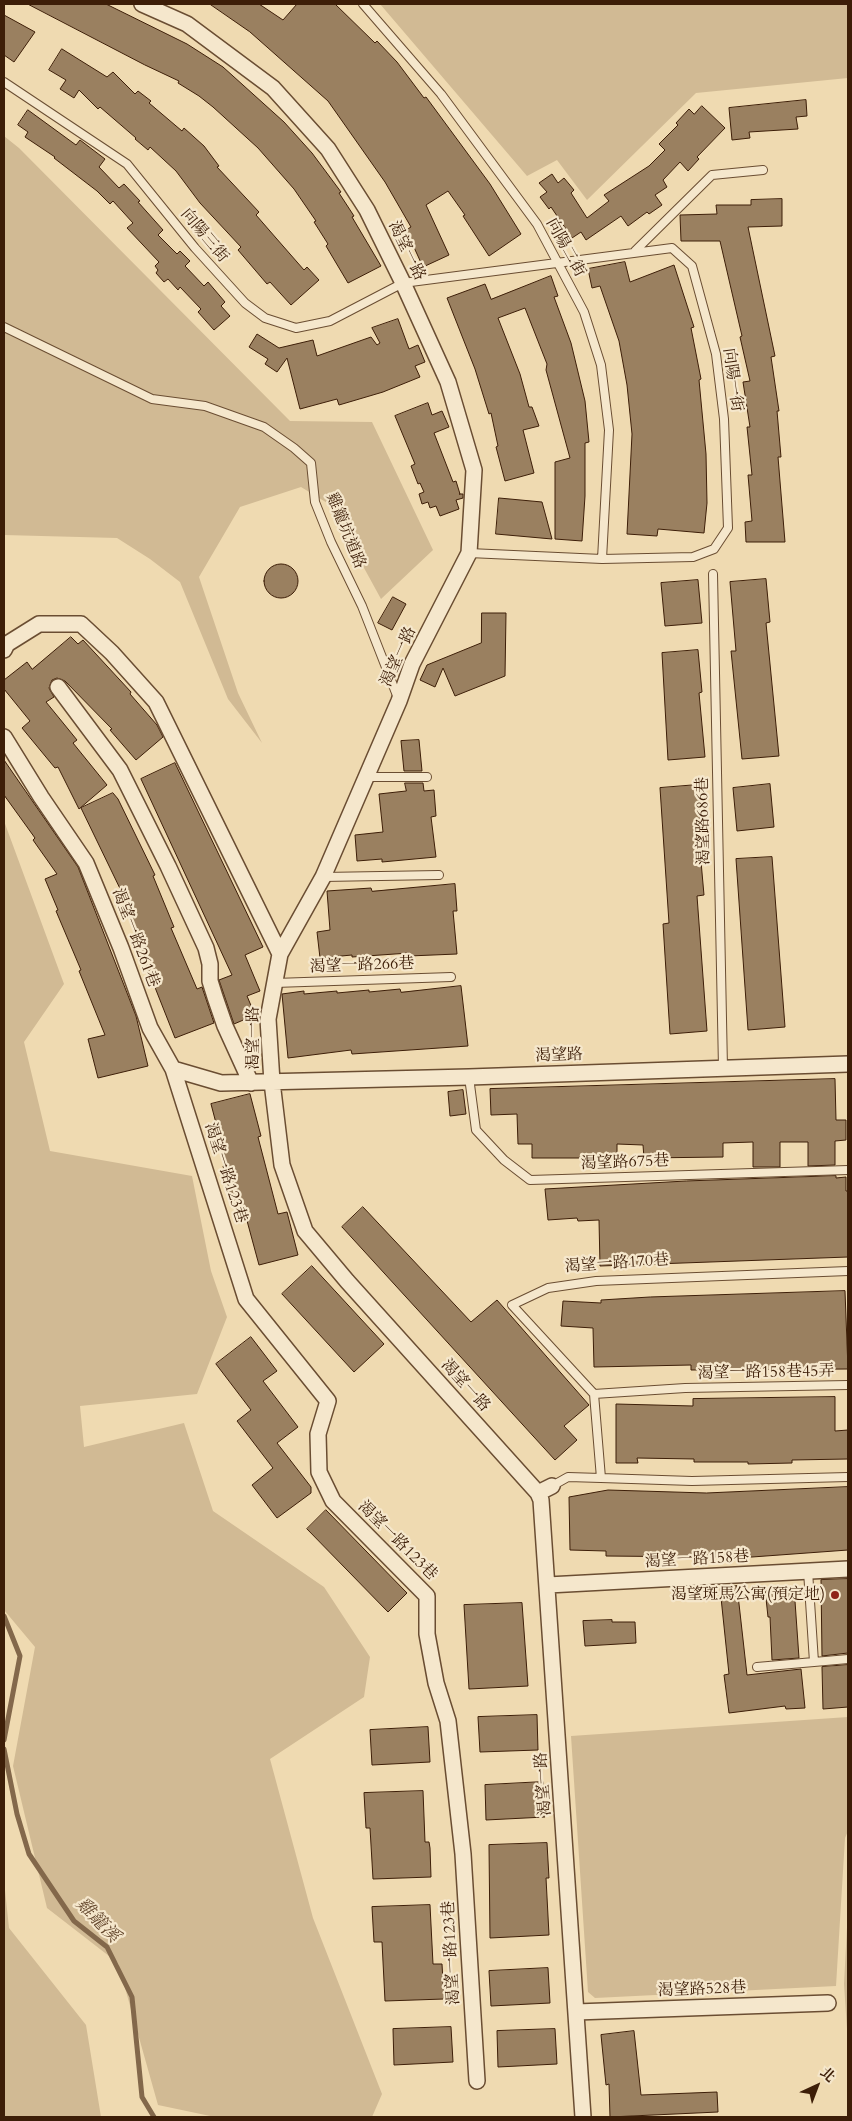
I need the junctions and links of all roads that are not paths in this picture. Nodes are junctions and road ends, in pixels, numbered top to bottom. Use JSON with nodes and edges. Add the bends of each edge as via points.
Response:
{"nodes":[{"id":1,"x":142,"y":4,"type":"edge"},
{"id":2,"x":363,"y":4,"type":"edge"},
{"id":3,"x":4,"y":82,"type":"edge"},
{"id":4,"x":763,"y":170,"type":"dead end"},
{"id":5,"x":635,"y":251,"type":"junction"},
{"id":6,"x":557,"y":262,"type":"junction"},
{"id":7,"x":403,"y":283,"type":"junction"},
{"id":8,"x":4,"y":327,"type":"edge"},
{"id":9,"x":469,"y":552,"type":"junction"},
{"id":10,"x":602,"y":559,"type":"junction"},
{"id":11,"x":714,"y":574,"type":"dead end"},
{"id":12,"x":4,"y":650,"type":"edge"},
{"id":13,"x":58,"y":686,"type":"dead end"},
{"id":14,"x":399,"y":701,"type":"junction"},
{"id":15,"x":4,"y":737,"type":"edge"},
{"id":16,"x":366,"y":777,"type":"junction"},
{"id":17,"x":427,"y":777,"type":"dead end"},
{"id":18,"x":439,"y":875,"type":"dead end"},
{"id":19,"x":322,"y":877,"type":"junction"},
{"id":20,"x":280,"y":954,"type":"junction"},
{"id":21,"x":451,"y":976,"type":"dead end"},
{"id":22,"x":274,"y":983,"type":"junction"},
{"id":23,"x":848,"y":1064,"type":"edge"},
{"id":24,"x":723,"y":1068,"type":"junction"},
{"id":25,"x":173,"y":1069,"type":"junction"},
{"id":26,"x":469,"y":1077,"type":"junction"},
{"id":27,"x":272,"y":1082,"type":"junction"},
{"id":28,"x":251,"y":1083,"type":"junction"},
{"id":29,"x":848,"y":1170,"type":"edge"},
{"id":30,"x":848,"y":1272,"type":"edge"},
{"id":31,"x":848,"y":1385,"type":"edge"},
{"id":32,"x":594,"y":1394,"type":"junction"},
{"id":33,"x":848,"y":1476,"type":"edge"},
{"id":34,"x":600,"y":1478,"type":"junction"},
{"id":35,"x":552,"y":1486,"type":"joint"},
{"id":36,"x":538,"y":1493,"type":"junction"},
{"id":37,"x":848,"y":1569,"type":"edge"},
{"id":38,"x":808,"y":1571,"type":"junction"},
{"id":39,"x":548,"y":1585,"type":"junction"},
{"id":40,"x":848,"y":1660,"type":"edge"},
{"id":41,"x":814,"y":1662,"type":"junction"},
{"id":42,"x":757,"y":1667,"type":"dead end"},
{"id":43,"x":828,"y":2003,"type":"dead end"},
{"id":44,"x":576,"y":2012,"type":"junction"},
{"id":45,"x":477,"y":2082,"type":"dead end"},
{"id":46,"x":583,"y":2117,"type":"edge"}],
"edges":[{"from":1,"to":7,"type":"street","name":"渴望一路","via":[[186,24],[273,88],[328,149],[367,210]]},
{"from":2,"to":6,"type":"lane","name":"向陽二街","via":[[441,94],[536,224]]},
{"from":3,"to":7,"type":"lane","name":"向陽三街","via":[[127,164],[195,248],[245,303],[264,318],[296,328],[330,321]]},
{"from":4,"to":5,"type":"lane","via":[[712,175]]},
{"from":5,"to":6,"type":"lane","name":"向陽一街"},
{"from":5,"to":10,"type":"lane","name":"向陽一街","via":[[672,248],[692,266],[716,354],[724,419],[728,528],[714,549],[693,557]]},
{"from":6,"to":7,"type":"lane","name":"向陽一街"},
{"from":6,"to":10,"type":"lane","name":"向陽二街","via":[[584,312],[601,365],[608,430]]},
{"from":7,"to":9,"type":"street","name":"渴望一路","via":[[448,382],[474,470]]},
{"from":8,"to":14,"type":"lane","name":"雞籠坑道路","via":[[152,399],[205,406],[264,427],[311,463],[315,502],[362,606]]},
{"from":9,"to":10,"type":"lane","name":"向陽一街"},
{"from":9,"to":14,"type":"street","name":"渴望一路","via":[[412,664]]},
{"from":11,"to":24,"type":"lane","name":"渴望路686巷"},
{"from":12,"to":20,"type":"street","via":[[38,624],[80,624],[112,652],[156,702]]},
{"from":13,"to":28,"type":"street","via":[[120,770],[168,866],[206,948],[215,997]]},
{"from":14,"to":16,"type":"street","name":"渴望一路"},
{"from":15,"to":25,"type":"street","name":"渴望一路261巷","via":[[86,863],[150,1028]]},
{"from":16,"to":17,"type":"lane"},
{"from":16,"to":19,"type":"street","name":"渴望一路"},
{"from":18,"to":19,"type":"lane"},
{"from":19,"to":20,"type":"street","name":"渴望一路"},
{"from":20,"to":22,"type":"street","name":"渴望一路"},
{"from":21,"to":22,"type":"lane","name":"渴望一路266巷"},
{"from":22,"to":27,"type":"street","name":"渴望一路","via":[[268,1019]]},
{"from":23,"to":24,"type":"street","name":"渴望路"},
{"from":24,"to":26,"type":"street","name":"渴望路"},
{"from":25,"to":28,"type":"street","via":[[221,1083]]},
{"from":25,"to":45,"type":"street","name":"渴望一路123巷","via":[[246,1299],[328,1401],[318,1434],[319,1472],[333,1501],[427,1596],[427,1634],[436,1684],[448,1722],[463,1854]]},
{"from":26,"to":27,"type":"street","name":"渴望路"},
{"from":26,"to":29,"type":"lane","name":"渴望路675巷","via":[[476,1130],[504,1160],[530,1180]]},
{"from":27,"to":28,"type":"street"},
{"from":27,"to":36,"type":"street","name":"渴望一路","via":[[282,1165],[305,1231],[347,1282]]},
{"from":30,"to":32,"type":"lane","name":"渴望一路170巷","via":[[596,1281],[548,1288],[512,1305]]},
{"from":31,"to":32,"type":"lane","name":"渴望一路158巷45弄","via":[[685,1388]]},
{"from":32,"to":34,"type":"lane"},
{"from":33,"to":34,"type":"lane","via":[[692,1481]]},
{"from":34,"to":35,"type":"lane","via":[[568,1478]]},
{"from":35,"to":36,"type":"street"},
{"from":36,"to":39,"type":"street","name":"渴望一路"},
{"from":37,"to":38,"type":"street","name":"渴望一路158巷"},
{"from":38,"to":39,"type":"street","name":"渴望一路158巷"},
{"from":38,"to":41,"type":"lane"},
{"from":39,"to":44,"type":"street","name":"渴望一路"},
{"from":40,"to":41,"type":"lane"},
{"from":41,"to":42,"type":"lane"},
{"from":43,"to":44,"type":"street","name":"渴望路528巷"},
{"from":44,"to":46,"type":"street","name":"渴望一路"}]}
